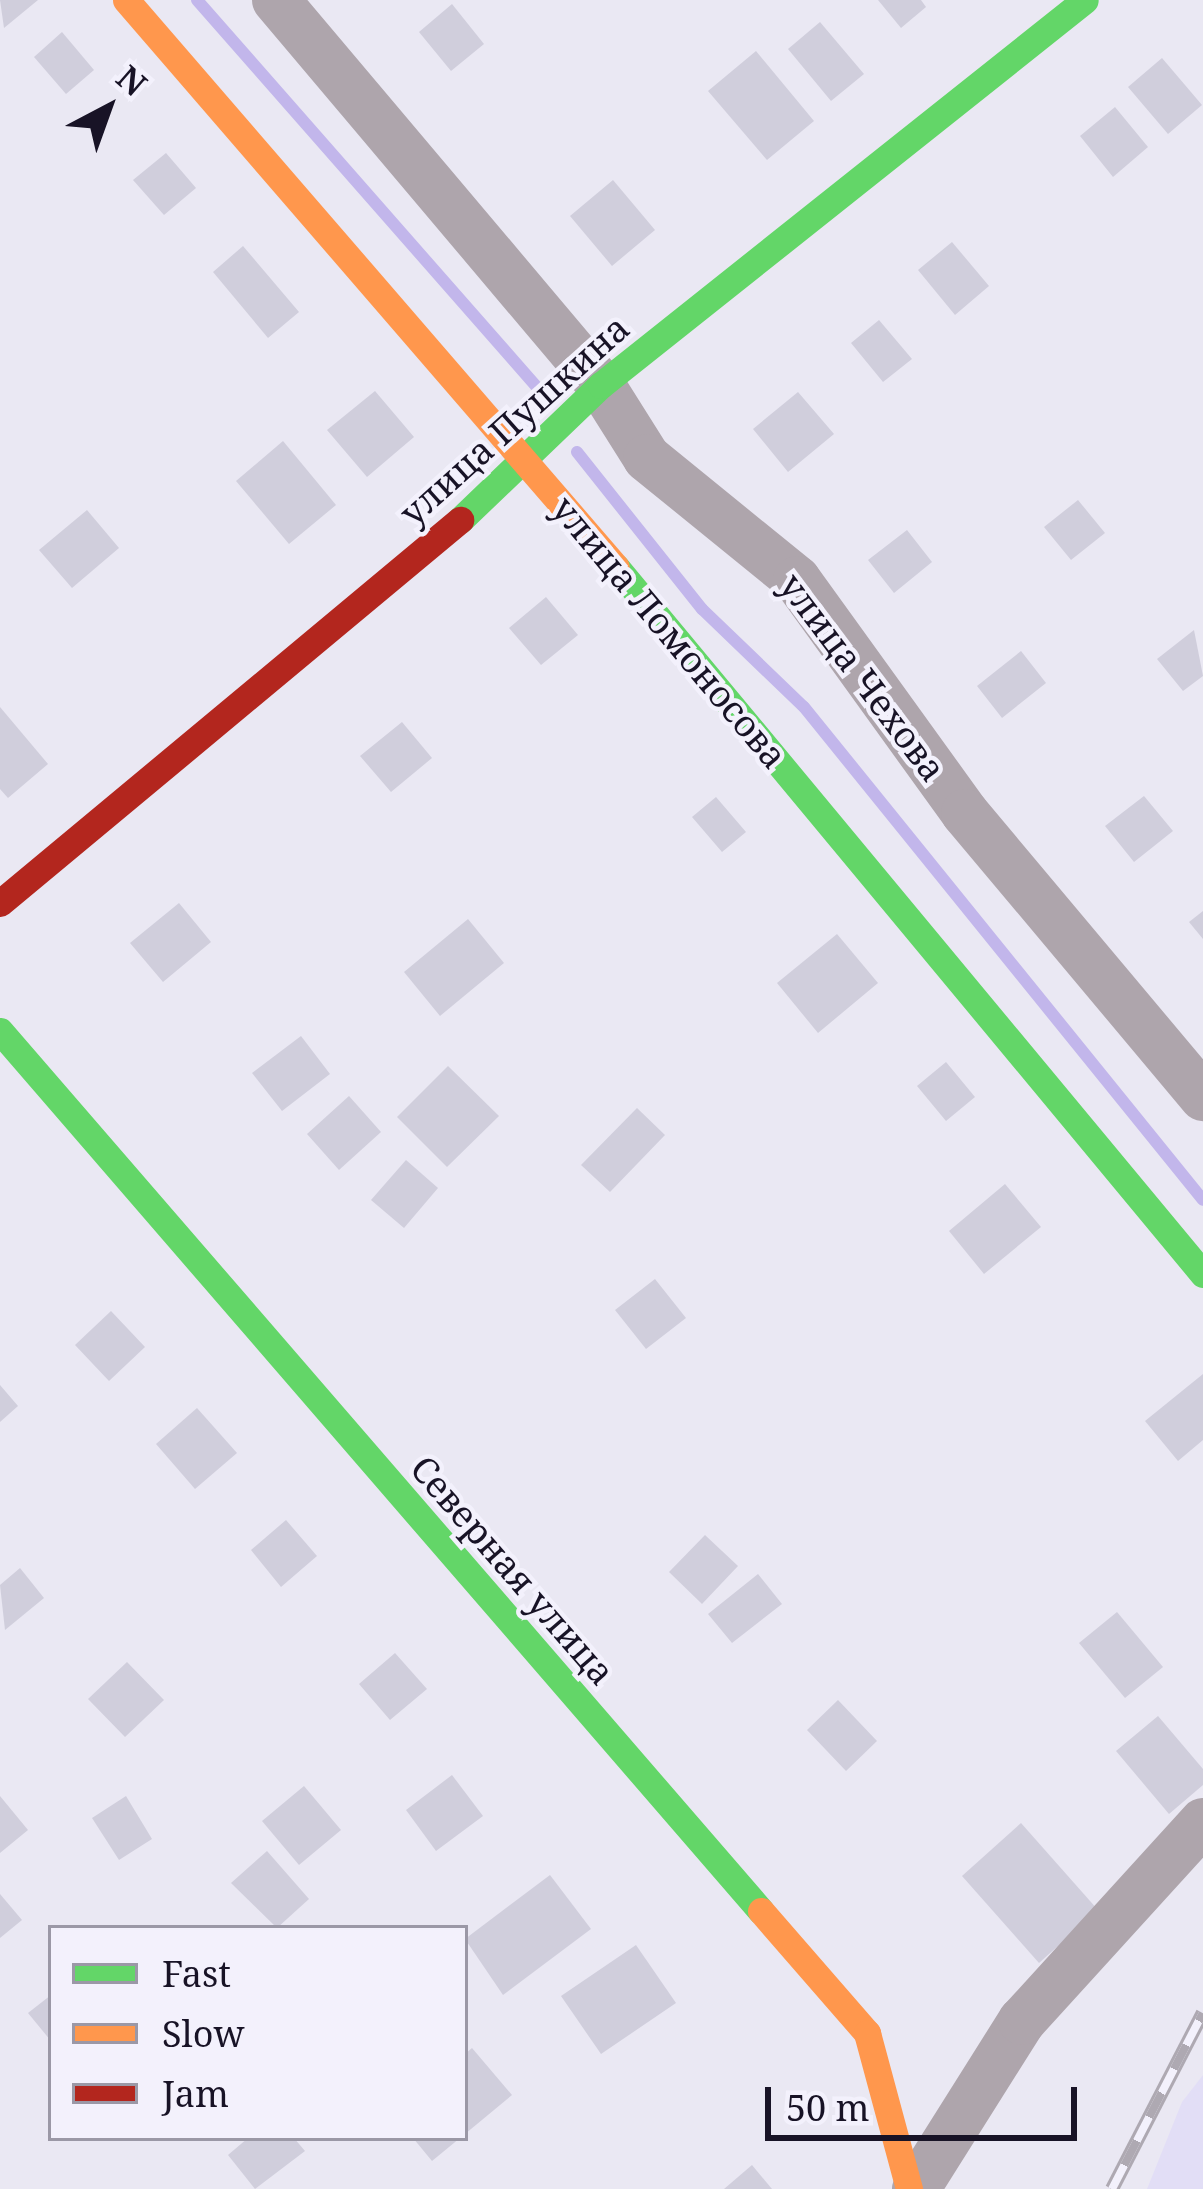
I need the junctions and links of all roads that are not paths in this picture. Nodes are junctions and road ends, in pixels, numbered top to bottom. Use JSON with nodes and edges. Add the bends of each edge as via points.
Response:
{"nodes":[{"id":1,"x":127,"y":0,"type":"edge"},
{"id":2,"x":276,"y":0,"type":"edge"},
{"id":3,"x":1085,"y":0,"type":"edge"},
{"id":4,"x":601,"y":385,"type":"junction"},
{"id":5,"x":529,"y":462,"type":"junction"},
{"id":6,"x":0,"y":904,"type":"edge"},
{"id":7,"x":0,"y":1030,"type":"edge"},
{"id":8,"x":1203,"y":1097,"type":"edge"},
{"id":9,"x":1203,"y":1274,"type":"edge"},
{"id":10,"x":1203,"y":1822,"type":"edge"},
{"id":11,"x":912,"y":2189,"type":"edge"}],
"edges":[{"from":1,"to":5,"type":"street","name":"улица Ломоносова"},
{"from":2,"to":4,"type":"street","name":"улица Чехова"},
{"from":3,"to":4,"type":"street","name":"улица Пушкина"},
{"from":4,"to":5,"type":"street","name":"улица Пушкина"},
{"from":4,"to":8,"type":"street","name":"улица Чехова","via":[[647,458],[797,580],[965,813]]},
{"from":5,"to":6,"type":"street","name":"улица Пушкина"},
{"from":5,"to":9,"type":"street","name":"улица Ломоносова"},
{"from":7,"to":11,"type":"street","name":"Северная улица","via":[[867,2033]]},
{"from":10,"to":11,"type":"street","via":[[1022,2021]]}]}
